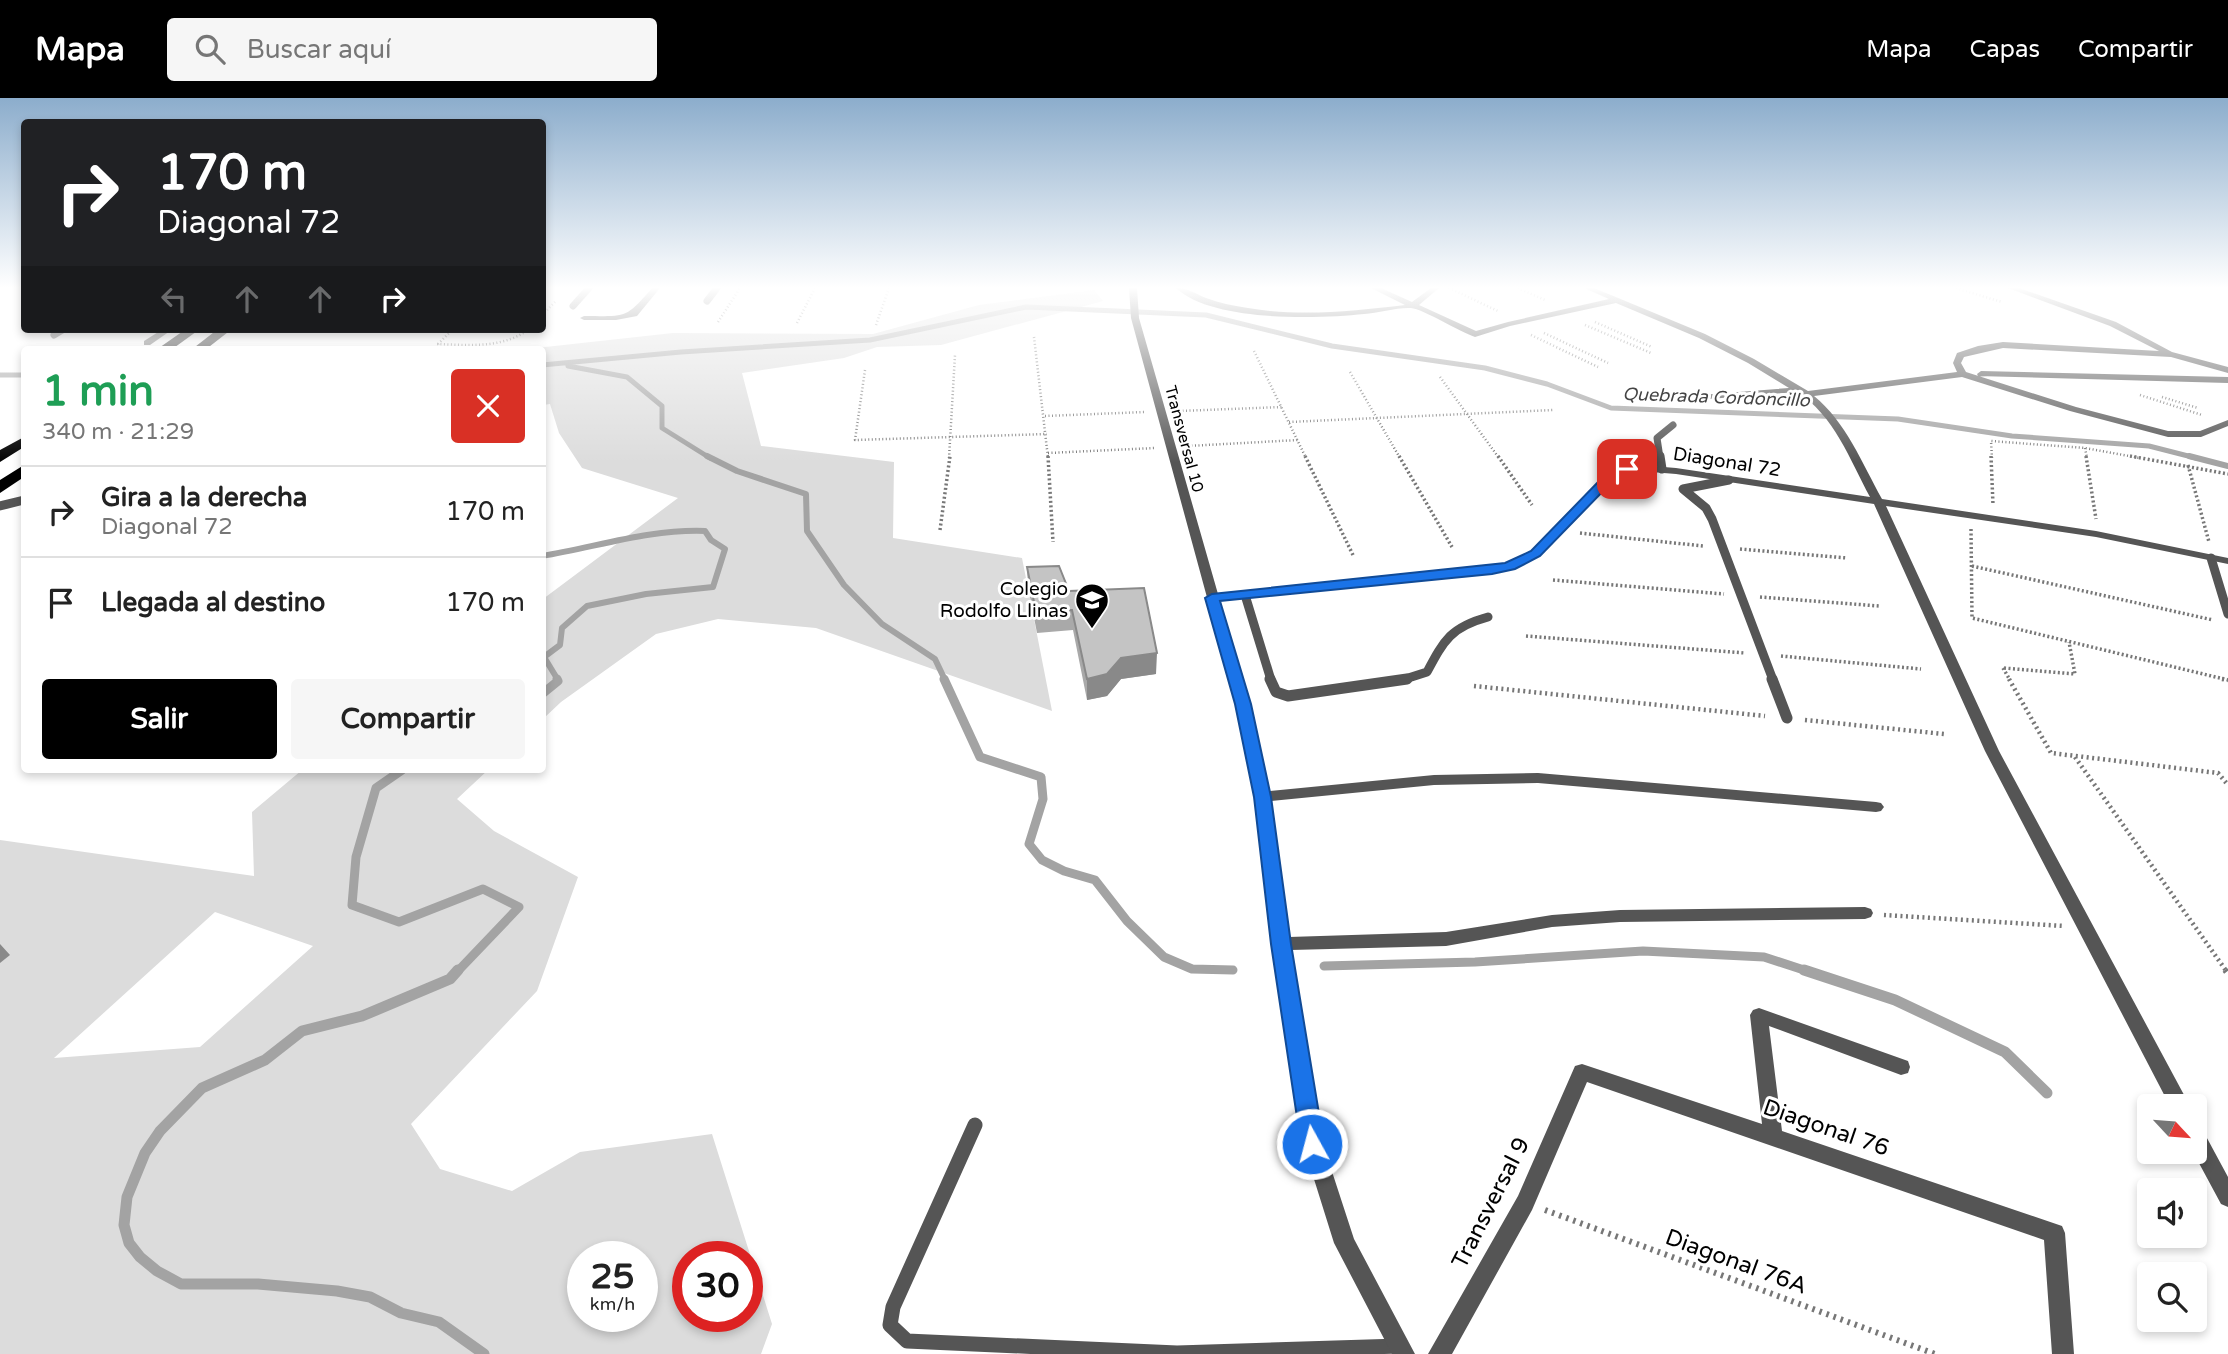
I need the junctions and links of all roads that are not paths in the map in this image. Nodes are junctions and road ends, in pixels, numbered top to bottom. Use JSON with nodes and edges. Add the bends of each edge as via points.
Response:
{"nodes":[{"id":1,"x":1143,"y":347,"type":"edge"},
{"id":2,"x":1725,"y":347,"type":"edge"},
{"id":3,"x":1993,"y":347,"type":"edge"},
{"id":4,"x":2033,"y":347,"type":"edge"},
{"id":5,"x":2159,"y":347,"type":"edge"},
{"id":6,"x":2171,"y":354,"type":"junction"},
{"id":7,"x":2228,"y":370,"type":"edge"},
{"id":8,"x":1962,"y":374,"type":"junction"},
{"id":9,"x":2228,"y":380,"type":"edge"},
{"id":10,"x":1801,"y":392,"type":"junction"},
{"id":11,"x":1675,"y":400,"type":"dead end"},
{"id":12,"x":2228,"y":423,"type":"edge"},
{"id":13,"x":1673,"y":425,"type":"dead end"},
{"id":14,"x":21,"y":443,"type":"edge"},
{"id":15,"x":0,"y":457,"type":"edge"},
{"id":16,"x":1662,"y":469,"type":"junction"},
{"id":17,"x":21,"y":471,"type":"edge"},
{"id":18,"x":1729,"y":480,"type":"junction"},
{"id":19,"x":0,"y":486,"type":"edge"},
{"id":20,"x":21,"y":501,"type":"edge"},
{"id":21,"x":1879,"y":503,"type":"junction"},
{"id":22,"x":0,"y":506,"type":"edge"},
{"id":23,"x":2211,"y":558,"type":"junction"},
{"id":24,"x":2228,"y":561,"type":"edge"},
{"id":25,"x":1245,"y":594,"type":"junction"},
{"id":26,"x":1212,"y":598,"type":"junction"},
{"id":27,"x":2228,"y":614,"type":"edge"},
{"id":28,"x":1488,"y":617,"type":"dead end"},
{"id":29,"x":1787,"y":718,"type":"road end"},
{"id":30,"x":1263,"y":797,"type":"junction"},
{"id":31,"x":1876,"y":807,"type":"dead end"},
{"id":32,"x":1865,"y":913,"type":"road end"},
{"id":33,"x":1281,"y":944,"type":"junction"},
{"id":34,"x":1901,"y":1067,"type":"dead end"},
{"id":35,"x":1582,"y":1072,"type":"joint"},
{"id":36,"x":2174,"y":1094,"type":"edge"},
{"id":37,"x":975,"y":1125,"type":"dead end"},
{"id":38,"x":1773,"y":1136,"type":"junction"},
{"id":39,"x":2207,"y":1157,"type":"edge"},
{"id":40,"x":2228,"y":1197,"type":"edge"},
{"id":41,"x":1402,"y":1350,"type":"edge"},
{"id":42,"x":1439,"y":1354,"type":"edge"},
{"id":43,"x":2063,"y":1354,"type":"edge"}],
"edges":[{"from":1,"to":26,"type":"street","name":"Transversal 10"},
{"from":2,"to":10,"type":"street"},
{"from":3,"to":8,"type":"street","via":[[1961,355],[1957,363]]},
{"from":4,"to":6,"type":"street"},
{"from":5,"to":6,"type":"street"},
{"from":6,"to":7,"type":"street"},
{"from":8,"to":9,"type":"street"},
{"from":8,"to":10,"type":"street"},
{"from":8,"to":12,"type":"street","via":[[2168,434],[2201,435]]},
{"from":10,"to":11,"type":"street","via":[[1759,390]]},
{"from":10,"to":21,"type":"street","via":[[1838,426]]},
{"from":13,"to":16,"type":"lane","via":[[1657,438]]},
{"from":14,"to":15,"type":"highway"},
{"from":16,"to":18,"type":"street","name":"Diagonal 72"},
{"from":16,"to":25,"type":"street","name":"Diagonal 72","via":[[1617,472],[1535,554],[1510,566]]},
{"from":17,"to":19,"type":"highway"},
{"from":18,"to":21,"type":"street","name":"Diagonal 72"},
{"from":18,"to":29,"type":"lane","via":[[1683,489],[1706,508]]},
{"from":20,"to":22,"type":"lane"},
{"from":21,"to":23,"type":"street","name":"Diagonal 72","via":[[2096,534]]},
{"from":21,"to":36,"type":"street","via":[[1992,751]]},
{"from":23,"to":24,"type":"street","name":"Diagonal 72"},
{"from":23,"to":27,"type":"lane"},
{"from":25,"to":26,"type":"street","name":"Diagonal 72"},
{"from":25,"to":28,"type":"lane","via":[[1273,687],[1288,696],[1400,681],[1427,671],[1446,636],[1464,622]]},
{"from":26,"to":30,"type":"street","name":"Transversal 10","via":[[1243,704]]},
{"from":30,"to":31,"type":"street","via":[[1434,780],[1538,778]]},
{"from":30,"to":33,"type":"street","name":"Transversal 10"},
{"from":32,"to":33,"type":"street","via":[[1619,916],[1552,921],[1446,939]]},
{"from":33,"to":41,"type":"street","name":"Transversal 10","via":[[1312,1144],[1345,1243]]},
{"from":34,"to":38,"type":"street","via":[[1759,1015]]},
{"from":35,"to":38,"type":"street","name":"Diagonal 76"},
{"from":35,"to":42,"type":"street","name":"Transversal 9","via":[[1525,1203]]},
{"from":37,"to":41,"type":"lane","via":[[892,1307],[890,1325],[907,1341],[1177,1353]]},
{"from":38,"to":43,"type":"street","name":"Diagonal 76","via":[[2054,1233]]},
{"from":39,"to":40,"type":"street"}]}
